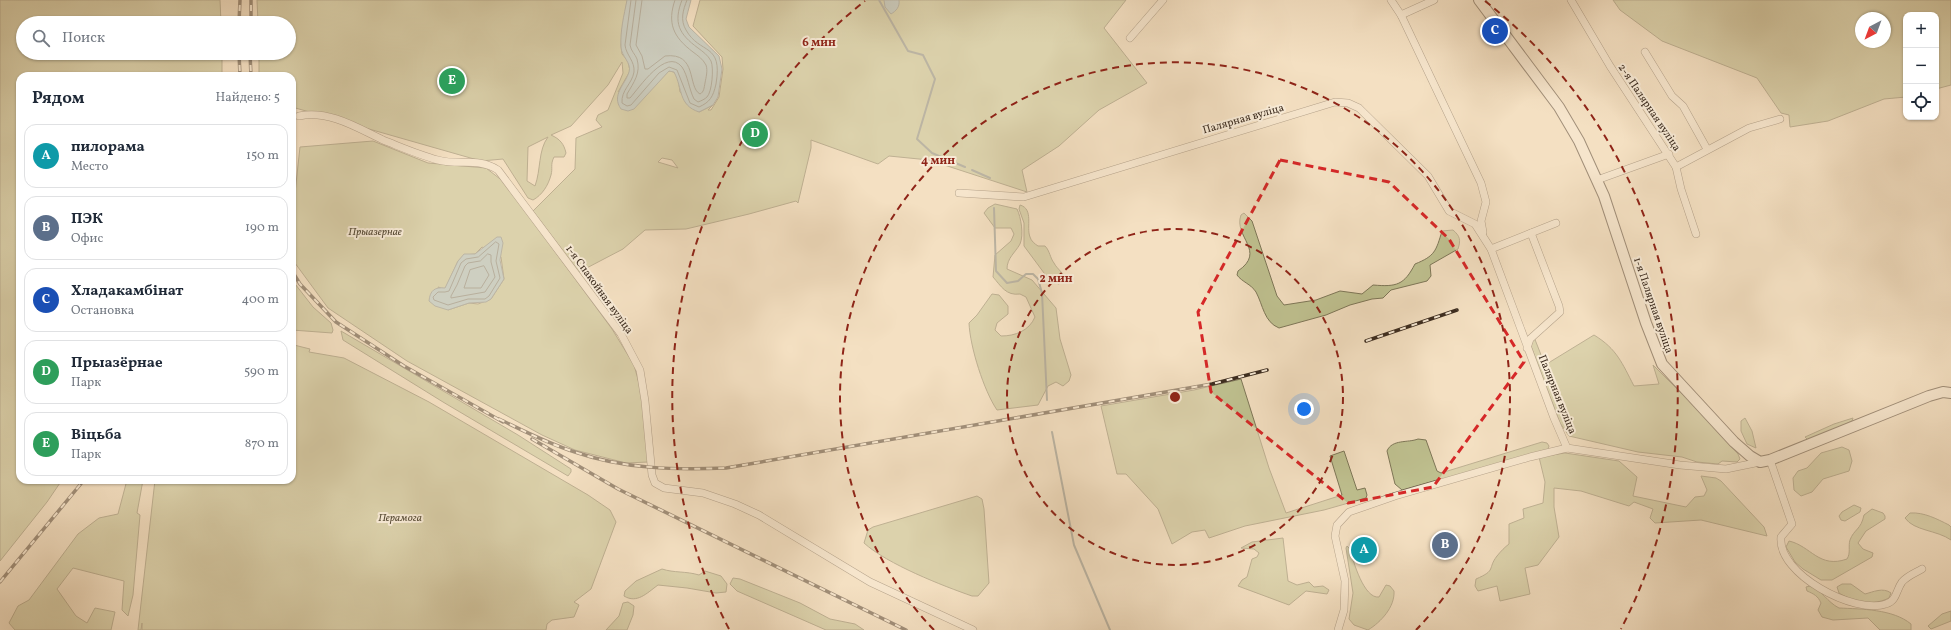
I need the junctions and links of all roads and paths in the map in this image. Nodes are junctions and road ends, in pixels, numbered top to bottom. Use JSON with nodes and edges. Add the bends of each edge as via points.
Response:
{"nodes":[{"id":1,"x":1162,"y":0,"type":"edge"},
{"id":2,"x":1391,"y":0,"type":"edge"},
{"id":3,"x":1434,"y":0,"type":"edge"},
{"id":4,"x":1479,"y":0,"type":"edge"},
{"id":5,"x":1571,"y":0,"type":"edge"},
{"id":6,"x":1401,"y":14,"type":"junction"},
{"id":7,"x":1130,"y":38,"type":"dead end"},
{"id":8,"x":1646,"y":52,"type":"dead end"},
{"id":9,"x":299,"y":116,"type":"dead end"},
{"id":10,"x":1780,"y":119,"type":"dead end"},
{"id":11,"x":1707,"y":149,"type":"junction"},
{"id":12,"x":1669,"y":154,"type":"junction"},
{"id":13,"x":1676,"y":167,"type":"junction"},
{"id":14,"x":1597,"y":180,"type":"junction"},
{"id":15,"x":960,"y":193,"type":"dead end"},
{"id":16,"x":1556,"y":223,"type":"dead end"},
{"id":17,"x":1531,"y":233,"type":"junction"},
{"id":18,"x":1483,"y":234,"type":"junction"},
{"id":19,"x":1696,"y":234,"type":"dead end"},
{"id":20,"x":1491,"y":250,"type":"junction"},
{"id":21,"x":1527,"y":348,"type":"junction"},
{"id":22,"x":1951,"y":393,"type":"edge"},
{"id":23,"x":1567,"y":448,"type":"junction"},
{"id":24,"x":1765,"y":461,"type":"junction"},
{"id":25,"x":1922,"y":569,"type":"dead end"},
{"id":26,"x":973,"y":630,"type":"edge"},
{"id":27,"x":1338,"y":630,"type":"edge"}],
"edges":[{"from":1,"to":7,"type":"street"},
{"from":2,"to":6,"type":"street","name":"Палярная вуліца"},
{"from":3,"to":6,"type":"street"},
{"from":4,"to":14,"type":"street","name":"1-я Палярная вуліца","via":[[1559,107],[1579,141]]},
{"from":5,"to":12,"type":"street","name":"2-я Палярная вуліца","via":[[1610,66]]},
{"from":6,"to":18,"type":"street","name":"Палярная вуліца","via":[[1483,189],[1486,202],[1481,221]]},
{"from":8,"to":11,"type":"street","via":[[1672,96],[1683,106]]},
{"from":9,"to":26,"type":"street","name":"1-я Спакойная вуліца","via":[[330,116],[381,139],[439,160],[488,164],[498,170],[621,334],[640,370],[655,483],[664,488],[703,493],[759,515],[870,582]]},
{"from":10,"to":11,"type":"street","via":[[1749,128]]},
{"from":11,"to":13,"type":"street"},
{"from":12,"to":13,"type":"street","name":"2-я Палярная вуліца"},
{"from":12,"to":14,"type":"street"},
{"from":13,"to":19,"type":"street","name":"2-я Палярная вуліца"},
{"from":14,"to":24,"type":"street","name":"1-я Палярная вуліца","via":[[1662,364],[1734,442],[1750,456]]},
{"from":15,"to":18,"type":"street","name":"Палярная вуліца","via":[[1024,197],[1219,136],[1348,102],[1358,108],[1428,176],[1449,211],[1476,224]]},
{"from":16,"to":17,"type":"street"},
{"from":17,"to":20,"type":"street"},
{"from":17,"to":21,"type":"street","via":[[1560,312],[1530,339]]},
{"from":18,"to":20,"type":"street","name":"Палярная вуліца"},
{"from":20,"to":21,"type":"street","name":"Палярная вуліца"},
{"from":21,"to":23,"type":"street","name":"Палярная вуліца"},
{"from":22,"to":24,"type":"street","via":[[1943,392],[1929,396]]},
{"from":23,"to":24,"type":"street","name":"Палярная вуліца","via":[[1680,465],[1726,469]]},
{"from":23,"to":27,"type":"street","via":[[1395,496],[1349,512],[1337,525],[1335,536],[1345,581],[1344,610]]},
{"from":24,"to":25,"type":"street","via":[[1792,524],[1781,537],[1782,550],[1794,569],[1807,579],[1848,601],[1881,605],[1893,600],[1903,581]]}]}
